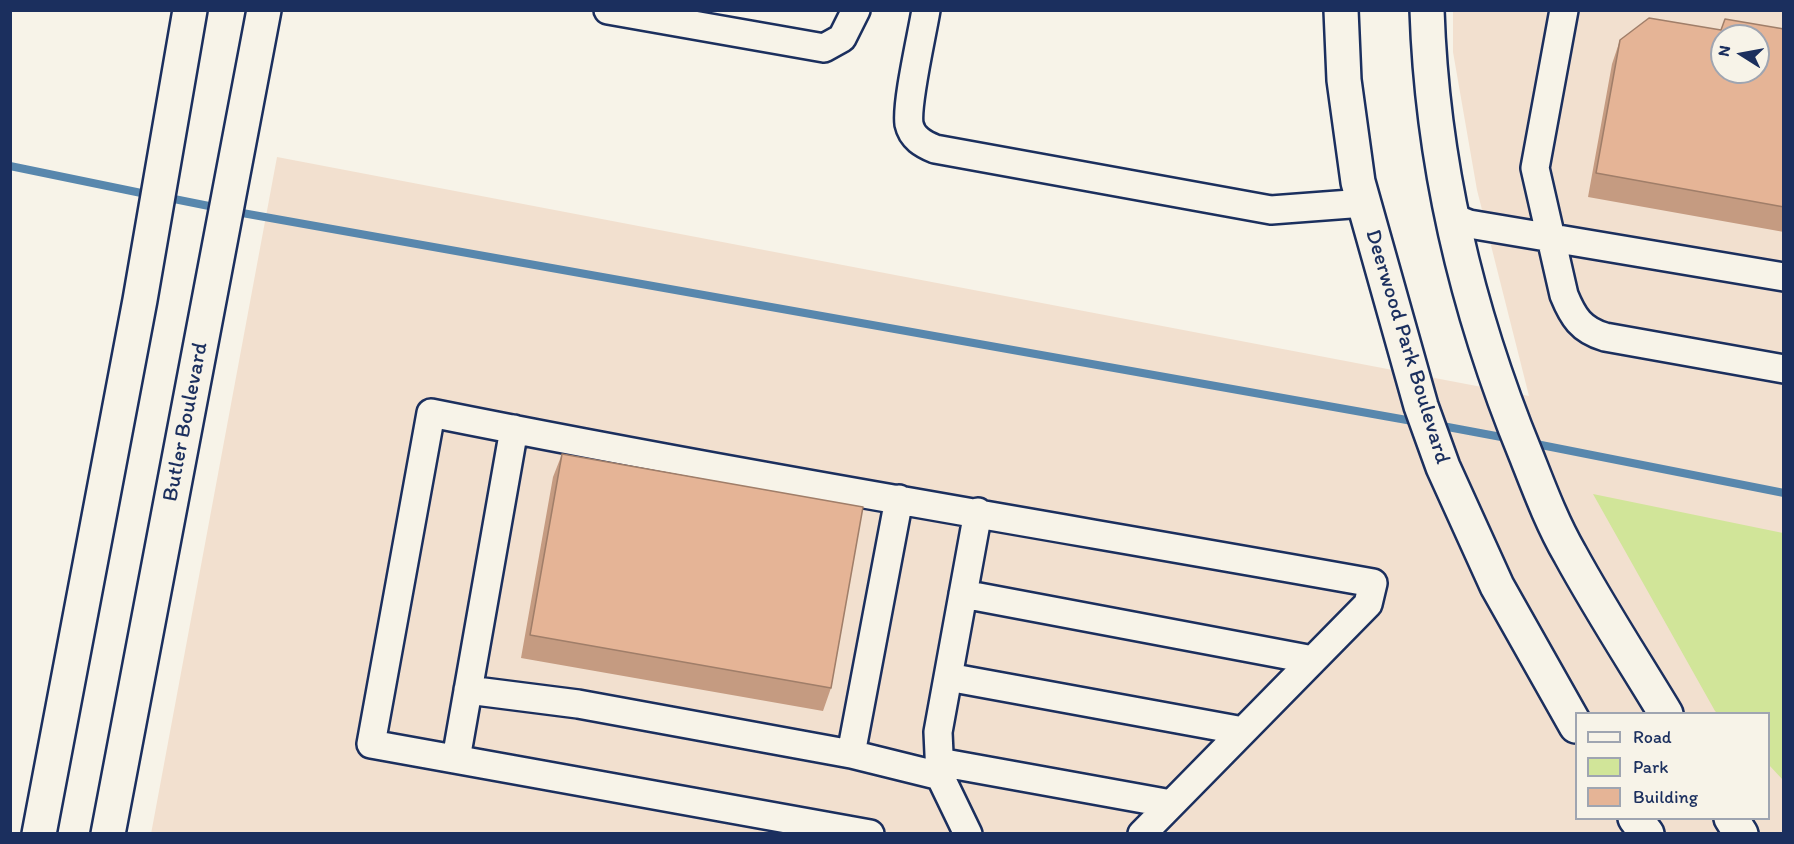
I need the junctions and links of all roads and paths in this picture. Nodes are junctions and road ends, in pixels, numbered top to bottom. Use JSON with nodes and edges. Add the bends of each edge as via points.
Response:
{"nodes":[{"id":1,"x":181,"y":10,"type":"edge"},
{"id":2,"x":190,"y":10,"type":"edge"},
{"id":3,"x":264,"y":10,"type":"edge"},
{"id":4,"x":275,"y":10,"type":"edge"},
{"id":5,"x":608,"y":10,"type":"edge"},
{"id":6,"x":856,"y":10,"type":"edge"},
{"id":7,"x":926,"y":10,"type":"edge"},
{"id":8,"x":1341,"y":10,"type":"edge"},
{"id":9,"x":1427,"y":10,"type":"edge"},
{"id":10,"x":1564,"y":10,"type":"edge"},
{"id":11,"x":170,"y":128,"type":"junction"},
{"id":12,"x":242,"y":139,"type":"junction"},
{"id":13,"x":1364,"y":203,"type":"junction"},
{"id":14,"x":1451,"y":217,"type":"junction"},
{"id":15,"x":1553,"y":236,"type":"junction"},
{"id":16,"x":1784,"y":277,"type":"edge"},
{"id":17,"x":1784,"y":369,"type":"edge"},
{"id":18,"x":514,"y":429,"type":"junction"},
{"id":19,"x":899,"y":499,"type":"junction"},
{"id":20,"x":978,"y":512,"type":"junction"},
{"id":21,"x":963,"y":594,"type":"junction"},
{"id":22,"x":1313,"y":660,"type":"junction"},
{"id":23,"x":948,"y":677,"type":"junction"},
{"id":24,"x":468,"y":690,"type":"junction"},
{"id":25,"x":1665,"y":712,"type":"edge"},
{"id":26,"x":1575,"y":724,"type":"edge"},
{"id":27,"x":1243,"y":731,"type":"junction"},
{"id":28,"x":851,"y":754,"type":"junction"},
{"id":29,"x":456,"y":759,"type":"junction"},
{"id":30,"x":940,"y":769,"type":"junction"},
{"id":31,"x":1171,"y":804,"type":"junction"},
{"id":32,"x":1636,"y":820,"type":"edge"},
{"id":33,"x":39,"y":834,"type":"edge"},
{"id":34,"x":108,"y":834,"type":"edge"},
{"id":35,"x":870,"y":834,"type":"edge"},
{"id":36,"x":968,"y":834,"type":"edge"},
{"id":37,"x":1142,"y":834,"type":"edge"},
{"id":38,"x":1647,"y":834,"type":"edge"}],
"edges":[{"from":1,"to":11,"type":"main road"},
{"from":2,"to":11,"type":"main road"},
{"from":3,"to":12,"type":"main road","name":"Butler Boulevard"},
{"from":4,"to":12,"type":"main road"},
{"from":5,"to":6,"type":"lane","via":[[824,48],[842,38]]},
{"from":7,"to":13,"type":"lane","via":[[909,125],[919,141],[935,149],[1271,210]]},
{"from":8,"to":13,"type":"main road","name":"Deerwood Park Boulevard","via":[[1344,80]]},
{"from":9,"to":14,"type":"main road","via":[[1429,76]]},
{"from":10,"to":15,"type":"lane","via":[[1535,168]]},
{"from":11,"to":33,"type":"main road"},
{"from":12,"to":34,"type":"main road","name":"Butler Boulevard"},
{"from":13,"to":26,"type":"main road","name":"Deerwood Park Boulevard","via":[[1421,406],[1468,525],[1524,638]]},
{"from":14,"to":15,"type":"lane","via":[[1469,224]]},
{"from":14,"to":25,"type":"main road","via":[[1486,347],[1512,422],[1569,553]]},
{"from":15,"to":16,"type":"lane"},
{"from":15,"to":17,"type":"lane","via":[[1564,295],[1579,324],[1591,333]]},
{"from":18,"to":19,"type":"lane"},
{"from":18,"to":24,"type":"lane"},
{"from":18,"to":29,"type":"lane","via":[[431,412],[371,744]]},
{"from":19,"to":20,"type":"lane"},
{"from":19,"to":28,"type":"lane"},
{"from":20,"to":21,"type":"lane"},
{"from":20,"to":22,"type":"lane","via":[[1373,583],[1368,604]]},
{"from":21,"to":22,"type":"lane"},
{"from":21,"to":23,"type":"lane"},
{"from":22,"to":27,"type":"lane"},
{"from":23,"to":27,"type":"lane"},
{"from":23,"to":30,"type":"lane","via":[[938,732]]},
{"from":24,"to":28,"type":"lane","via":[[578,704]]},
{"from":24,"to":29,"type":"lane"},
{"from":27,"to":31,"type":"lane"},
{"from":28,"to":30,"type":"lane"},
{"from":29,"to":35,"type":"lane"},
{"from":30,"to":31,"type":"lane"},
{"from":30,"to":36,"type":"lane"},
{"from":31,"to":37,"type":"lane"},
{"from":32,"to":38,"type":"main road"}]}
